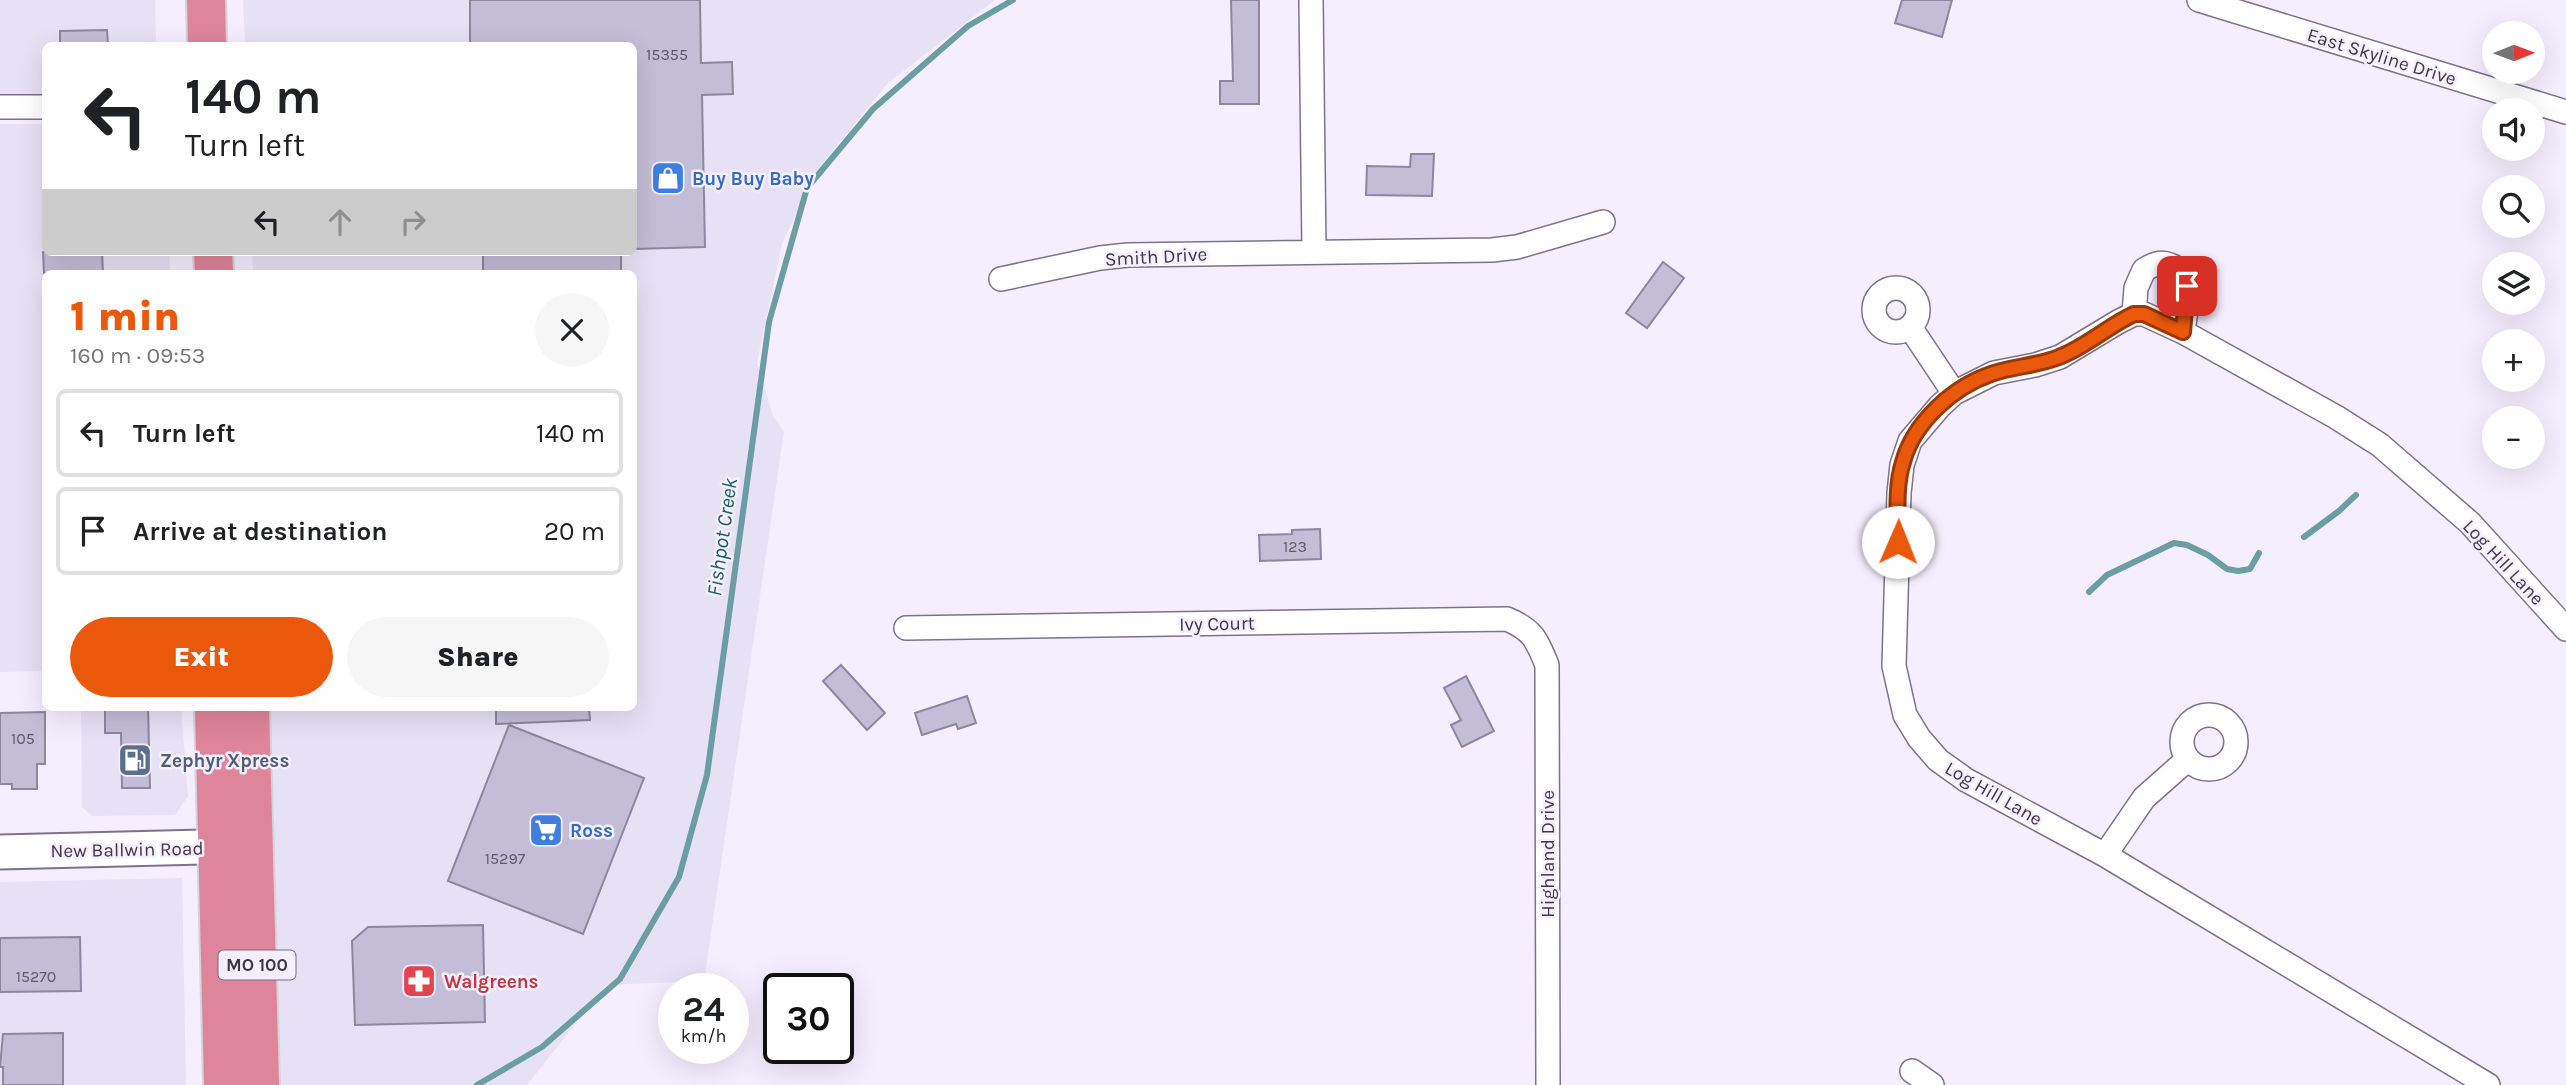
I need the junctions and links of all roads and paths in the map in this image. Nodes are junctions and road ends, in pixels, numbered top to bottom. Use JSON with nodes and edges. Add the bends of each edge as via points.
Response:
{"nodes":[{"id":1,"x":206,"y":0,"type":"edge"},
{"id":2,"x":1311,"y":0,"type":"edge"},
{"id":3,"x":2199,"y":0,"type":"edge"},
{"id":4,"x":207,"y":42,"type":"edge"},
{"id":5,"x":0,"y":107,"type":"edge"},
{"id":6,"x":42,"y":107,"type":"edge"},
{"id":7,"x":2566,"y":112,"type":"edge"},
{"id":8,"x":1603,"y":222,"type":"dead end"},
{"id":9,"x":1314,"y":251,"type":"junction"},
{"id":10,"x":1001,"y":279,"type":"dead end"},
{"id":11,"x":2134,"y":314,"type":"junction"},
{"id":12,"x":1910,"y":327,"type":"dead end"},
{"id":13,"x":2183,"y":332,"type":"junction"},
{"id":14,"x":1954,"y":393,"type":"junction"},
{"id":15,"x":906,"y":628,"type":"dead end"},
{"id":16,"x":1527,"y":628,"type":"joint"},
{"id":17,"x":2566,"y":629,"type":"edge"},
{"id":18,"x":215,"y":711,"type":"edge"},
{"id":19,"x":250,"y":711,"type":"edge"},
{"id":20,"x":2188,"y":759,"type":"dead end"},
{"id":21,"x":236,"y":846,"type":"junction"},
{"id":22,"x":0,"y":852,"type":"edge"},
{"id":23,"x":2105,"y":855,"type":"junction"},
{"id":24,"x":1912,"y":1071,"type":"dead end"},
{"id":25,"x":223,"y":1085,"type":"edge"},
{"id":26,"x":260,"y":1085,"type":"edge"},
{"id":27,"x":1548,"y":1085,"type":"edge"},
{"id":28,"x":1932,"y":1085,"type":"edge"},
{"id":29,"x":2488,"y":1085,"type":"edge"}],
"edges":[{"from":1,"to":4,"type":"highway"},
{"from":2,"to":9,"type":"street"},
{"from":3,"to":7,"type":"street","name":"East Skyline Drive"},
{"from":5,"to":6,"type":"street"},
{"from":8,"to":9,"type":"street","name":"Smith Drive","via":[[1492,250]]},
{"from":9,"to":10,"type":"street","name":"Smith Drive","via":[[1100,258]]},
{"from":11,"to":13,"type":"street","name":"Log Hill Lane"},
{"from":11,"to":13,"type":"street","via":[[2136,288],[2144,270],[2160,263],[2172,265],[2187,286]]},
{"from":11,"to":14,"type":"street","name":"Log Hill Lane","via":[[2060,357],[1994,373]]},
{"from":12,"to":14,"type":"street"},
{"from":13,"to":17,"type":"street","name":"Log Hill Lane","via":[[2380,446],[2470,523]]},
{"from":14,"to":23,"type":"street","name":"Log Hill Lane","via":[[1910,441],[1902,465],[1894,666],[1905,715],[1938,760],[1966,780]]},
{"from":15,"to":16,"type":"street","name":"Ivy Court","via":[[1507,619]]},
{"from":16,"to":27,"type":"street","name":"Highland Drive","via":[[1547,665]]},
{"from":18,"to":21,"type":"highway","number":"MO 100"},
{"from":19,"to":21,"type":"highway","number":"MO 100"},
{"from":20,"to":23,"type":"street","via":[[2144,798]]},
{"from":21,"to":22,"type":"main road","name":"New Ballwin Road"},
{"from":21,"to":25,"type":"highway","number":"MO 100"},
{"from":21,"to":26,"type":"highway","number":"MO 100"},
{"from":23,"to":29,"type":"street","name":"Log Hill Lane"},
{"from":24,"to":28,"type":"street"}]}
